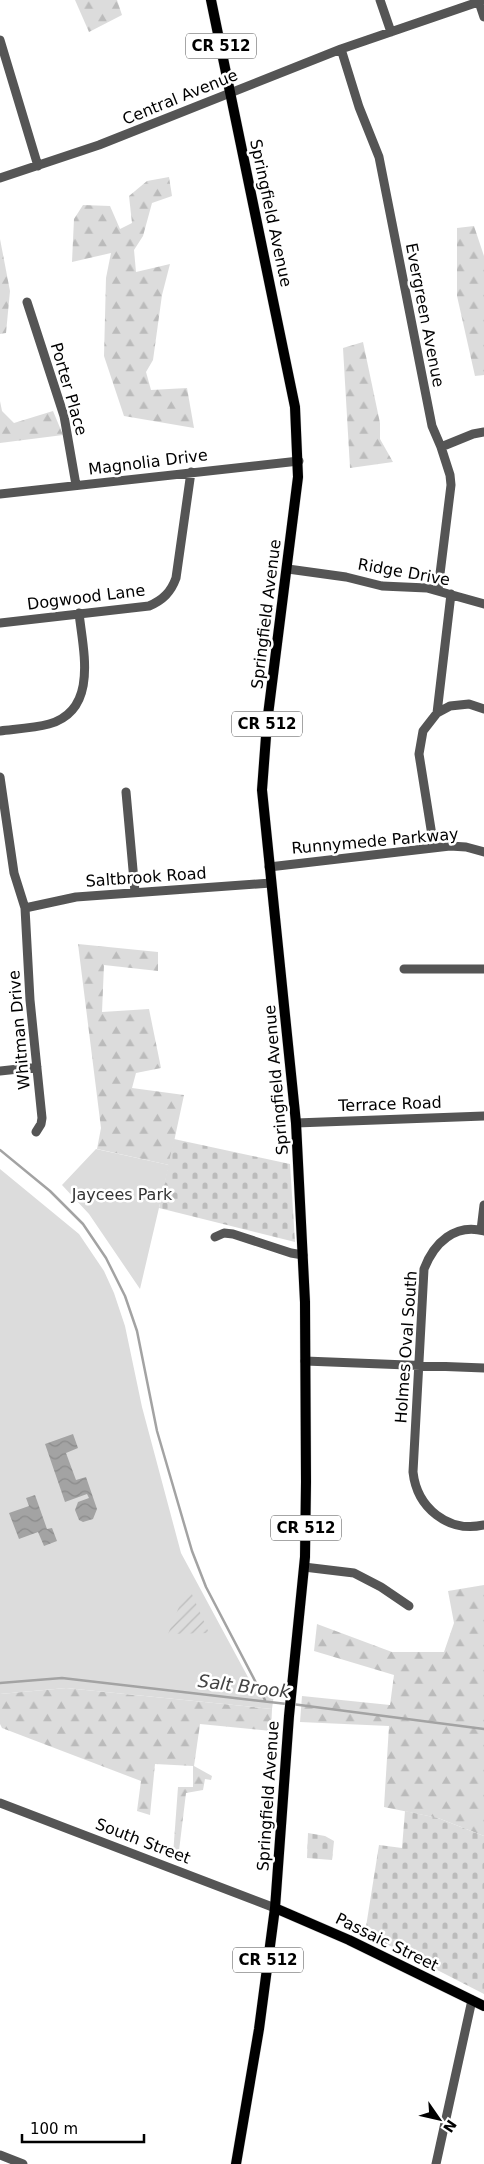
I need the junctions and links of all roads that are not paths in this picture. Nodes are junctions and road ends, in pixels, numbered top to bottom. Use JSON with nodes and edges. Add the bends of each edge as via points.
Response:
{"nodes":[{"id":1,"x":212,"y":0,"type":"edge"},
{"id":2,"x":380,"y":0,"type":"edge"},
{"id":3,"x":482,"y":1,"type":"edge"},
{"id":4,"x":484,"y":17,"type":"edge"},
{"id":5,"x":391,"y":32,"type":"junction"},
{"id":6,"x":0,"y":40,"type":"edge"},
{"id":7,"x":341,"y":49,"type":"junction"},
{"id":8,"x":230,"y":92,"type":"junction"},
{"id":9,"x":38,"y":166,"type":"junction"},
{"id":10,"x":0,"y":178,"type":"edge"},
{"id":11,"x":27,"y":302,"type":"dead end"},
{"id":12,"x":484,"y":432,"type":"edge"},
{"id":13,"x":441,"y":447,"type":"junction"},
{"id":14,"x":299,"y":461,"type":"junction"},
{"id":15,"x":191,"y":472,"type":"junction"},
{"id":16,"x":76,"y":485,"type":"junction"},
{"id":17,"x":0,"y":494,"type":"edge"},
{"id":18,"x":288,"y":569,"type":"junction"},
{"id":19,"x":438,"y":590,"type":"junction"},
{"id":20,"x":451,"y":594,"type":"junction"},
{"id":21,"x":484,"y":604,"type":"edge"},
{"id":22,"x":80,"y":613,"type":"junction"},
{"id":23,"x":0,"y":622,"type":"edge"},
{"id":24,"x":484,"y":709,"type":"edge"},
{"id":25,"x":437,"y":713,"type":"junction"},
{"id":26,"x":0,"y":731,"type":"edge"},
{"id":27,"x":0,"y":777,"type":"edge"},
{"id":28,"x":126,"y":792,"type":"dead end"},
{"id":29,"x":434,"y":848,"type":"junction"},
{"id":30,"x":484,"y":852,"type":"edge"},
{"id":31,"x":269,"y":867,"type":"junction"},
{"id":32,"x":271,"y":883,"type":"junction"},
{"id":33,"x":136,"y":892,"type":"junction"},
{"id":34,"x":25,"y":908,"type":"junction"},
{"id":35,"x":404,"y":969,"type":"dead end"},
{"id":36,"x":484,"y":970,"type":"edge"},
{"id":37,"x":37,"y":1068,"type":"junction"},
{"id":38,"x":0,"y":1071,"type":"edge"},
{"id":39,"x":484,"y":1116,"type":"edge"},
{"id":40,"x":296,"y":1123,"type":"junction"},
{"id":41,"x":36,"y":1132,"type":"dead end"},
{"id":42,"x":484,"y":1205,"type":"edge"},
{"id":43,"x":482,"y":1230,"type":"edge"},
{"id":44,"x":215,"y":1237,"type":"dead end"},
{"id":45,"x":302,"y":1255,"type":"junction"},
{"id":46,"x":305,"y":1361,"type":"junction"},
{"id":47,"x":419,"y":1367,"type":"junction"},
{"id":48,"x":484,"y":1368,"type":"edge"},
{"id":49,"x":484,"y":1525,"type":"edge"},
{"id":50,"x":304,"y":1567,"type":"junction"},
{"id":51,"x":409,"y":1606,"type":"dead end"},
{"id":52,"x":0,"y":1803,"type":"edge"},
{"id":53,"x":275,"y":1908,"type":"junction"},
{"id":54,"x":472,"y":2000,"type":"junction"},
{"id":55,"x":484,"y":2006,"type":"edge"},
{"id":56,"x":0,"y":2155,"type":"edge"},
{"id":57,"x":23,"y":2164,"type":"edge"},
{"id":58,"x":236,"y":2164,"type":"edge"},
{"id":59,"x":436,"y":2164,"type":"edge"}],
"edges":[{"from":1,"to":8,"type":"main road","name":"Springfield Avenue","number":"CR 512"},
{"from":2,"to":5,"type":"street"},
{"from":3,"to":4,"type":"street"},
{"from":3,"to":5,"type":"street","name":"Central Avenue"},
{"from":5,"to":7,"type":"street","name":"Central Avenue"},
{"from":6,"to":9,"type":"street"},
{"from":7,"to":8,"type":"street","name":"Central Avenue"},
{"from":7,"to":13,"type":"street","name":"Evergreen Avenue","via":[[379,157],[432,426]]},
{"from":8,"to":9,"type":"street","name":"Central Avenue"},
{"from":8,"to":14,"type":"main road","name":"Springfield Avenue","number":"CR 512","via":[[294,407]]},
{"from":9,"to":10,"type":"street","name":"Central Avenue"},
{"from":11,"to":16,"type":"street","name":"Porter Place","via":[[64,416]]},
{"from":12,"to":13,"type":"street"},
{"from":13,"to":19,"type":"street","name":"Evergreen Avenue","via":[[451,486]]},
{"from":14,"to":15,"type":"street","name":"Magnolia Drive"},
{"from":14,"to":18,"type":"main road","name":"Springfield Avenue","number":"CR 512"},
{"from":15,"to":16,"type":"street","name":"Magnolia Drive"},
{"from":15,"to":22,"type":"street","name":"Dogwood Lane","via":[[176,578],[169,593],[149,606]]},
{"from":16,"to":17,"type":"street","name":"Magnolia Drive"},
{"from":18,"to":19,"type":"street","name":"Ridge Drive","via":[[382,586]]},
{"from":18,"to":31,"type":"main road","name":"Springfield Avenue","number":"CR 512","via":[[264,752],[263,812]]},
{"from":19,"to":20,"type":"street","name":"Ridge Drive"},
{"from":20,"to":21,"type":"street","name":"Ridge Drive"},
{"from":20,"to":25,"type":"street"},
{"from":22,"to":23,"type":"street","name":"Dogwood Lane"},
{"from":22,"to":26,"type":"street","via":[[85,680],[73,707],[50,724]]},
{"from":24,"to":25,"type":"street","via":[[460,704]]},
{"from":25,"to":29,"type":"street","via":[[423,731],[418,749]]},
{"from":27,"to":34,"type":"street","name":"Whitman Drive","via":[[14,873]]},
{"from":28,"to":33,"type":"street"},
{"from":29,"to":30,"type":"street","name":"Runnymede Parkway","via":[[466,847]]},
{"from":29,"to":31,"type":"street","name":"Runnymede Parkway"},
{"from":31,"to":32,"type":"main road","name":"Springfield Avenue","number":"CR 512"},
{"from":32,"to":33,"type":"street","name":"Saltbrook Road"},
{"from":32,"to":40,"type":"main road","name":"Springfield Avenue","number":"CR 512"},
{"from":33,"to":34,"type":"street","name":"Saltbrook Road","via":[[76,897]]},
{"from":34,"to":37,"type":"street","name":"Whitman Drive"},
{"from":35,"to":36,"type":"street"},
{"from":37,"to":38,"type":"street"},
{"from":37,"to":41,"type":"street","name":"Whitman Drive","via":[[42,1118]]},
{"from":39,"to":40,"type":"street","name":"Terrace Road"},
{"from":40,"to":45,"type":"main road","name":"Springfield Avenue","number":"CR 512"},
{"from":42,"to":43,"type":"street"},
{"from":43,"to":47,"type":"street","name":"Holmes Oval South","via":[[468,1228],[452,1233],[435,1247],[428,1260],[423,1281]]},
{"from":44,"to":45,"type":"street","via":[[232,1234]]},
{"from":45,"to":46,"type":"main road","name":"Springfield Avenue","number":"CR 512"},
{"from":46,"to":47,"type":"street"},
{"from":46,"to":50,"type":"main road","name":"Springfield Avenue","number":"CR 512"},
{"from":47,"to":48,"type":"street"},
{"from":47,"to":49,"type":"street","name":"Holmes Oval South","via":[[414,1483],[432,1513],[453,1525]]},
{"from":50,"to":51,"type":"street","via":[[354,1573]]},
{"from":50,"to":53,"type":"main road","name":"Springfield Avenue","number":"CR 512"},
{"from":52,"to":53,"type":"street","name":"South Street"},
{"from":53,"to":54,"type":"main road","name":"Passaic Street"},
{"from":53,"to":58,"type":"main road","name":"Springfield Avenue","number":"CR 512"},
{"from":54,"to":55,"type":"main road","name":"Passaic Street"},
{"from":54,"to":59,"type":"street"},
{"from":56,"to":57,"type":"street"}]}
